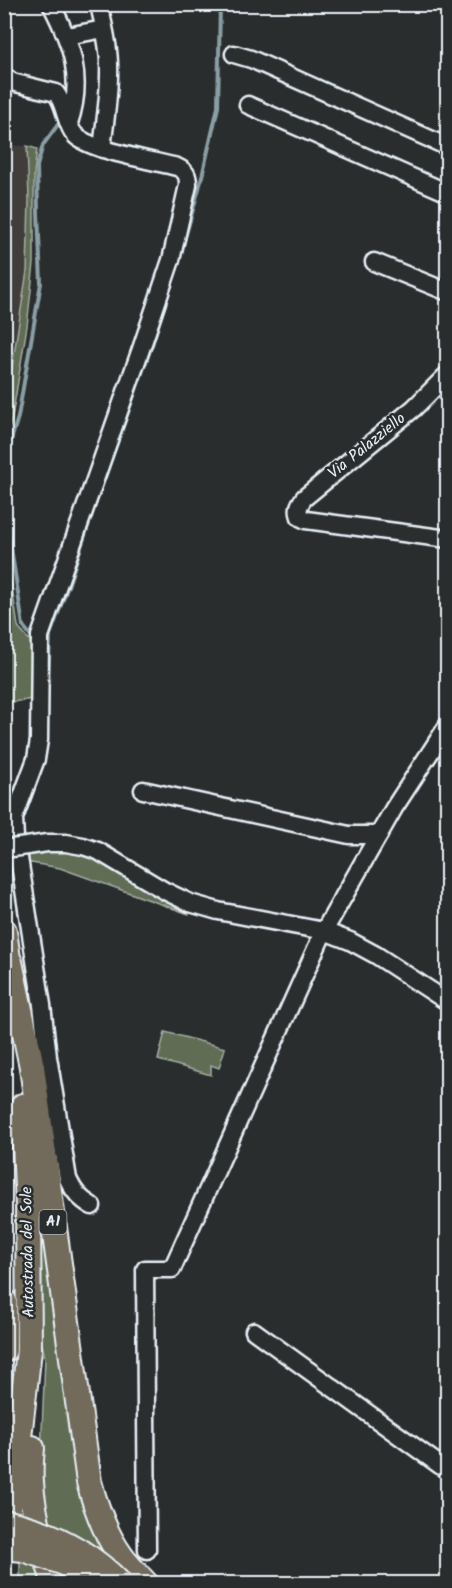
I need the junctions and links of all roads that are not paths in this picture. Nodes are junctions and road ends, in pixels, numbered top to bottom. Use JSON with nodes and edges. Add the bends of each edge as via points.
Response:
{"nodes":[{"id":1,"x":51,"y":4,"type":"edge"},
{"id":2,"x":99,"y":4,"type":"edge"},
{"id":3,"x":104,"y":29,"type":"junction"},
{"id":4,"x":67,"y":36,"type":"junction"},
{"id":5,"x":234,"y":54,"type":"dead end"},
{"id":6,"x":4,"y":76,"type":"edge"},
{"id":7,"x":248,"y":105,"type":"dead end"},
{"id":8,"x":67,"y":117,"type":"junction"},
{"id":9,"x":447,"y":147,"type":"edge"},
{"id":10,"x":102,"y":149,"type":"junction"},
{"id":11,"x":447,"y":194,"type":"edge"},
{"id":12,"x":374,"y":262,"type":"dead end"},
{"id":13,"x":447,"y":292,"type":"edge"},
{"id":14,"x":447,"y":374,"type":"edge"},
{"id":15,"x":447,"y":539,"type":"edge"},
{"id":16,"x":447,"y":725,"type":"edge"},
{"id":17,"x":143,"y":790,"type":"dead end"},
{"id":18,"x":379,"y":835,"type":"junction"},
{"id":19,"x":16,"y":848,"type":"edge"},
{"id":20,"x":4,"y":931,"type":"edge"},
{"id":21,"x":324,"y":931,"type":"junction"},
{"id":22,"x":10,"y":962,"type":"junction"},
{"id":23,"x":447,"y":1002,"type":"edge"},
{"id":24,"x":92,"y":1206,"type":"dead end"},
{"id":25,"x":4,"y":1301,"type":"edge"},
{"id":26,"x":254,"y":1331,"type":"dead end"},
{"id":27,"x":4,"y":1350,"type":"edge"},
{"id":28,"x":29,"y":1350,"type":"junction"},
{"id":29,"x":447,"y":1471,"type":"edge"},
{"id":30,"x":4,"y":1522,"type":"edge"},
{"id":31,"x":4,"y":1537,"type":"edge"},
{"id":32,"x":4,"y":1547,"type":"edge"},
{"id":33,"x":147,"y":1550,"type":"dead end"},
{"id":34,"x":90,"y":1581,"type":"edge"},
{"id":35,"x":55,"y":1584,"type":"edge"},
{"id":36,"x":120,"y":1584,"type":"edge"},
{"id":37,"x":146,"y":1584,"type":"edge"}],
"edges":[{"from":1,"to":4,"type":"street"},
{"from":2,"to":3,"type":"street"},
{"from":3,"to":4,"type":"street"},
{"from":3,"to":10,"type":"street","via":[[109,74]]},
{"from":4,"to":8,"type":"street","via":[[76,70],[76,94]]},
{"from":5,"to":9,"type":"street"},
{"from":6,"to":8,"type":"street","via":[[12,82],[56,93]]},
{"from":7,"to":11,"type":"street"},
{"from":8,"to":10,"type":"street","via":[[72,131],[84,143]]},
{"from":10,"to":19,"type":"street","via":[[177,167],[185,171],[188,185],[171,260],[40,640],[39,740],[14,818]]},
{"from":12,"to":13,"type":"street"},
{"from":14,"to":15,"type":"street","name":"Via Palazziello","via":[[414,408],[304,498],[298,510],[306,520]]},
{"from":16,"to":18,"type":"street"},
{"from":17,"to":18,"type":"street","via":[[349,835]]},
{"from":18,"to":21,"type":"street"},
{"from":19,"to":21,"type":"street","via":[[47,843],[83,846],[190,903]]},
{"from":19,"to":24,"type":"street","via":[[68,1179],[74,1192]]},
{"from":20,"to":22,"type":"highway","name":"Autostrada del Sole","number":"A1"},
{"from":21,"to":23,"type":"street","via":[[376,955]]},
{"from":21,"to":33,"type":"street","via":[[172,1269],[145,1269]]},
{"from":22,"to":28,"type":"highway","name":"Autostrada del Sole","number":"A1","via":[[23,1093]]},
{"from":22,"to":37,"type":"highway","number":"A1","via":[[32,1067],[90,1482],[104,1526],[121,1556]]},
{"from":25,"to":27,"type":"highway","name":"Autostrada del Sole"},
{"from":26,"to":29,"type":"street"},
{"from":28,"to":31,"type":"highway","name":"Autostrada del Sole","number":"A1"},
{"from":28,"to":35,"type":"highway","via":[[33,1420],[30,1478],[42,1543]]},
{"from":30,"to":36,"type":"highway","bridge":true,"via":[[70,1544]]},
{"from":32,"to":34,"type":"highway","bridge":true,"via":[[62,1562]]}]}
